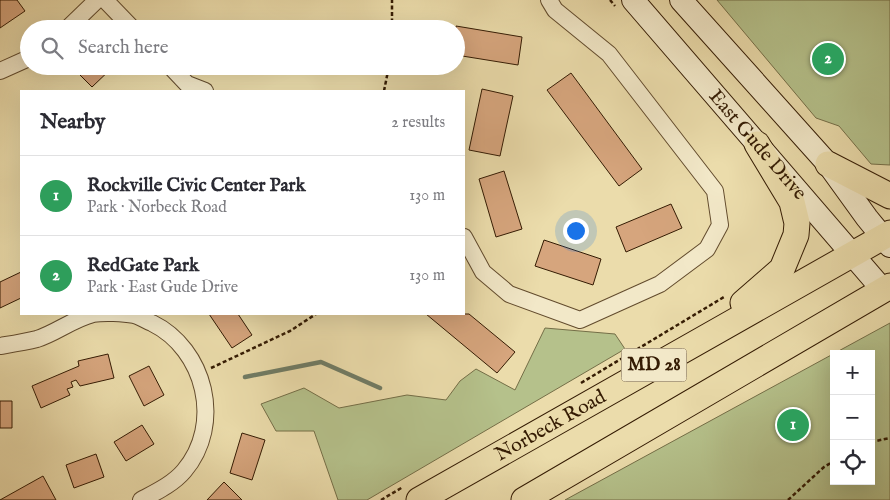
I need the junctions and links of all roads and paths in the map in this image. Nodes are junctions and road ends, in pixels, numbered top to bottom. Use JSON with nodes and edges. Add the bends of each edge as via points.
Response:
{"nodes":[{"id":1,"x":97,"y":0,"type":"edge"},
{"id":2,"x":105,"y":0,"type":"edge"},
{"id":3,"x":392,"y":0,"type":"edge"},
{"id":4,"x":549,"y":0,"type":"edge"},
{"id":5,"x":610,"y":0,"type":"edge"},
{"id":6,"x":681,"y":0,"type":"edge"},
{"id":7,"x":624,"y":3,"type":"edge"},
{"id":8,"x":76,"y":20,"type":"edge"},
{"id":9,"x":124,"y":20,"type":"edge"},
{"id":10,"x":392,"y":20,"type":"edge"},
{"id":11,"x":20,"y":62,"type":"edge"},
{"id":12,"x":0,"y":71,"type":"edge"},
{"id":13,"x":178,"y":75,"type":"edge"},
{"id":14,"x":387,"y":75,"type":"edge"},
{"id":15,"x":202,"y":90,"type":"edge"},
{"id":16,"x":384,"y":90,"type":"edge"},
{"id":17,"x":757,"y":144,"type":"junction"},
{"id":18,"x":828,"y":164,"type":"junction"},
{"id":19,"x":890,"y":196,"type":"edge"},
{"id":20,"x":465,"y":239,"type":"edge"},
{"id":21,"x":888,"y":239,"type":"edge"},
{"id":22,"x":853,"y":254,"type":"junction"},
{"id":23,"x":886,"y":288,"type":"edge"},
{"id":24,"x":729,"y":294,"type":"dead end"},
{"id":25,"x":92,"y":315,"type":"edge"},
{"id":26,"x":135,"y":315,"type":"edge"},
{"id":27,"x":314,"y":315,"type":"edge"},
{"id":28,"x":704,"y":337,"type":"junction"},
{"id":29,"x":0,"y":346,"type":"edge"},
{"id":30,"x":199,"y":374,"type":"junction"},
{"id":31,"x":579,"y":384,"type":"dead end"},
{"id":32,"x":890,"y":438,"type":"edge"},
{"id":33,"x":875,"y":441,"type":"edge"},
{"id":34,"x":830,"y":464,"type":"edge"},
{"id":35,"x":413,"y":492,"type":"edge"},
{"id":36,"x":141,"y":500,"type":"edge"},
{"id":37,"x":381,"y":500,"type":"edge"},
{"id":38,"x":524,"y":500,"type":"edge"},
{"id":39,"x":788,"y":500,"type":"edge"}],
"edges":[{"from":1,"to":8,"type":"street"},
{"from":2,"to":9,"type":"street"},
{"from":3,"to":10,"type":"path"},
{"from":4,"to":20,"type":"street","via":[[555,10],[609,54],[715,191],[720,225],[708,249],[660,284],[580,320],[509,294],[483,272]]},
{"from":5,"to":7,"type":"path"},
{"from":6,"to":18,"type":"main road","name":"East Gude Drive"},
{"from":7,"to":17,"type":"main road","name":"East Gude Drive"},
{"from":11,"to":12,"type":"street"},
{"from":13,"to":15,"type":"street","via":[[187,84]]},
{"from":14,"to":16,"type":"path"},
{"from":17,"to":22,"type":"main road","name":"East Gude Drive"},
{"from":17,"to":28,"type":"main road","via":[[792,202],[796,235],[782,269]]},
{"from":18,"to":19,"type":"main road"},
{"from":18,"to":21,"type":"main road","name":"East Gude Drive"},
{"from":21,"to":22,"type":"main road","name":"Norbeck Road","number":"MD 28"},
{"from":22,"to":23,"type":"main road","name":"East Gude Drive"},
{"from":22,"to":28,"type":"main road","name":"Norbeck Road","number":"MD 28"},
{"from":23,"to":38,"type":"main road","number":"MD 28"},
{"from":24,"to":31,"type":"path"},
{"from":25,"to":29,"type":"street","via":[[38,339]]},
{"from":26,"to":30,"type":"street","via":[[166,330],[178,341]]},
{"from":27,"to":30,"type":"path","via":[[290,331]]},
{"from":28,"to":35,"type":"main road","name":"Norbeck Road","number":"MD 28"},
{"from":30,"to":36,"type":"street","via":[[206,395],[204,432],[197,452],[184,471],[167,486]]},
{"from":32,"to":33,"type":"path"},
{"from":34,"to":39,"type":"path"},
{"from":35,"to":37,"type":"path"}]}
